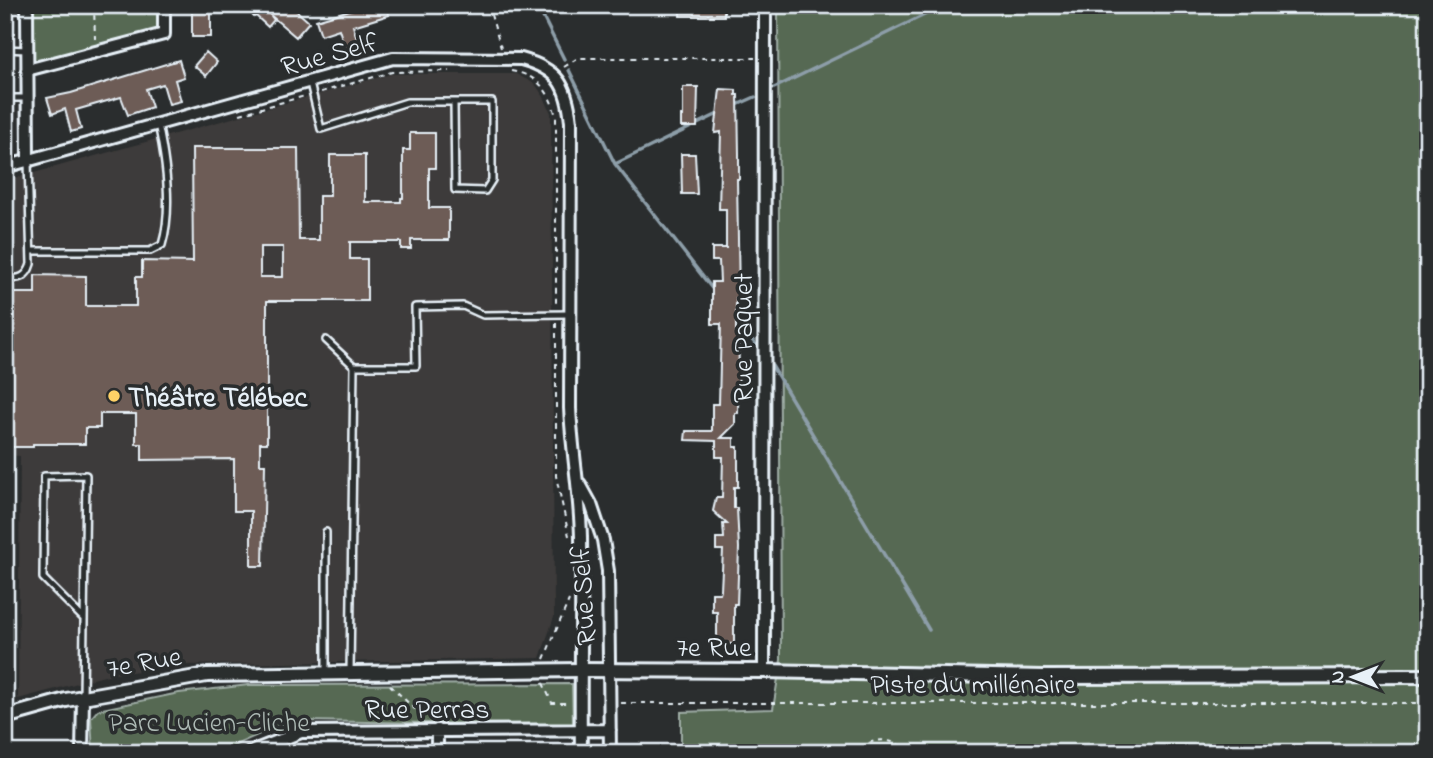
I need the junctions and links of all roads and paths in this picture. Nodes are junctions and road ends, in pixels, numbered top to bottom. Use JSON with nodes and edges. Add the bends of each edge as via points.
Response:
{"nodes":[{"id":1,"x":27,"y":5,"type":"edge"},
{"id":2,"x":94,"y":5,"type":"edge"},
{"id":3,"x":164,"y":5,"type":"edge"},
{"id":4,"x":488,"y":5,"type":"edge"},
{"id":5,"x":765,"y":5,"type":"edge"},
{"id":6,"x":5,"y":49,"type":"edge"},
{"id":7,"x":27,"y":50,"type":"junction"},
{"id":8,"x":95,"y":52,"type":"junction"},
{"id":9,"x":505,"y":58,"type":"junction"},
{"id":10,"x":764,"y":58,"type":"junction"},
{"id":11,"x":27,"y":70,"type":"junction"},
{"id":12,"x":461,"y":70,"type":"dead end"},
{"id":13,"x":507,"y":70,"type":"dead end"},
{"id":14,"x":555,"y":75,"type":"junction"},
{"id":15,"x":310,"y":82,"type":"junction"},
{"id":16,"x":313,"y":94,"type":"junction"},
{"id":17,"x":5,"y":98,"type":"edge"},
{"id":18,"x":28,"y":98,"type":"junction"},
{"id":19,"x":454,"y":102,"type":"junction"},
{"id":20,"x":236,"y":115,"type":"dead end"},
{"id":21,"x":556,"y":117,"type":"dead end"},
{"id":22,"x":158,"y":124,"type":"junction"},
{"id":23,"x":28,"y":162,"type":"junction"},
{"id":24,"x":5,"y":167,"type":"edge"},
{"id":25,"x":31,"y":251,"type":"junction"},
{"id":26,"x":5,"y":279,"type":"edge"},
{"id":27,"x":571,"y":314,"type":"junction"},
{"id":28,"x":326,"y":340,"type":"dead end"},
{"id":29,"x":354,"y":366,"type":"junction"},
{"id":30,"x":578,"y":480,"type":"junction"},
{"id":31,"x":326,"y":532,"type":"dead end"},
{"id":32,"x":84,"y":619,"type":"junction"},
{"id":33,"x":580,"y":670,"type":"junction"},
{"id":34,"x":543,"y":671,"type":"junction"},
{"id":35,"x":610,"y":671,"type":"junction"},
{"id":36,"x":764,"y":671,"type":"junction"},
{"id":37,"x":351,"y":673,"type":"junction"},
{"id":38,"x":381,"y":673,"type":"junction"},
{"id":39,"x":326,"y":674,"type":"junction"},
{"id":40,"x":1428,"y":676,"type":"edge"},
{"id":41,"x":83,"y":697,"type":"junction"},
{"id":42,"x":581,"y":703,"type":"junction"},
{"id":43,"x":610,"y":703,"type":"junction"},
{"id":44,"x":1428,"y":703,"type":"edge"},
{"id":45,"x":5,"y":717,"type":"edge"},
{"id":46,"x":437,"y":730,"type":"junction"},
{"id":47,"x":610,"y":730,"type":"junction"},
{"id":48,"x":581,"y":731,"type":"junction"},
{"id":49,"x":82,"y":753,"type":"edge"},
{"id":50,"x":248,"y":753,"type":"edge"},
{"id":51,"x":438,"y":753,"type":"edge"},
{"id":52,"x":581,"y":753,"type":"edge"},
{"id":53,"x":610,"y":753,"type":"edge"},
{"id":54,"x":851,"y":753,"type":"edge"},
{"id":55,"x":916,"y":753,"type":"edge"}],
"edges":[{"from":1,"to":7,"type":"street"},
{"from":2,"to":8,"type":"path"},
{"from":3,"to":8,"type":"street","via":[[164,34]]},
{"from":4,"to":9,"type":"path"},
{"from":5,"to":10,"type":"street","name":"Rue Paquet"},
{"from":6,"to":7,"type":"lane"},
{"from":7,"to":11,"type":"street"},
{"from":8,"to":11,"type":"street"},
{"from":9,"to":14,"type":"street","name":"Rue Self","via":[[539,64]]},
{"from":9,"to":15,"type":"street","name":"Rue Self","via":[[393,58]]},
{"from":10,"to":14,"type":"path","via":[[578,58]]},
{"from":10,"to":36,"type":"street","name":"Rue Paquet"},
{"from":11,"to":18,"type":"street"},
{"from":12,"to":16,"type":"path","name":"Rue Self","via":[[392,72]]},
{"from":13,"to":21,"type":"path","via":[[521,72],[545,88]]},
{"from":14,"to":27,"type":"street","name":"Rue Self","via":[[569,100],[571,122]]},
{"from":15,"to":16,"type":"lane"},
{"from":15,"to":22,"type":"street","name":"Rue Self"},
{"from":16,"to":19,"type":"lane","via":[[321,129],[407,102]]},
{"from":16,"to":20,"type":"path","name":"Rue Self"},
{"from":17,"to":18,"type":"lane"},
{"from":18,"to":23,"type":"street"},
{"from":19,"to":19,"type":"lane","via":[[455,190],[485,191],[492,180],[492,102]]},
{"from":22,"to":23,"type":"street","name":"Rue Self"},
{"from":22,"to":25,"type":"lane","via":[[166,159],[162,245],[150,251]]},
{"from":23,"to":24,"type":"street","name":"Rue Self"},
{"from":23,"to":25,"type":"lane"},
{"from":25,"to":26,"type":"lane","via":[[28,273]]},
{"from":27,"to":29,"type":"lane","via":[[483,315],[463,306],[415,307],[416,366]]},
{"from":27,"to":30,"type":"street","name":"Rue Self","via":[[572,448]]},
{"from":28,"to":29,"type":"lane"},
{"from":29,"to":37,"type":"lane"},
{"from":30,"to":33,"type":"street","name":"Rue Self"},
{"from":30,"to":35,"type":"street","name":"Rue Self","via":[[603,540]]},
{"from":31,"to":39,"type":"lane"},
{"from":32,"to":32,"type":"lane","via":[[86,475],[44,476],[43,578]]},
{"from":32,"to":41,"type":"lane"},
{"from":33,"to":34,"type":"street","name":"7e Rue"},
{"from":33,"to":35,"type":"street","name":"7e Rue"},
{"from":33,"to":42,"type":"street","name":"Rue Self"},
{"from":34,"to":38,"type":"street","name":"7e Rue"},
{"from":34,"to":42,"type":"path","via":[[543,684],[552,703]]},
{"from":35,"to":36,"type":"street","name":"7e Rue"},
{"from":35,"to":43,"type":"street","name":"Rue Self"},
{"from":36,"to":40,"type":"street","name":"7e Rue","via":[[1043,677]]},
{"from":37,"to":38,"type":"street","name":"7e Rue"},
{"from":37,"to":39,"type":"street","name":"7e Rue"},
{"from":38,"to":46,"type":"path"},
{"from":39,"to":41,"type":"street","name":"7e Rue","via":[[207,675]]},
{"from":41,"to":45,"type":"street","name":"7e Rue"},
{"from":41,"to":49,"type":"street"},
{"from":42,"to":48,"type":"street","name":"Rue Self"},
{"from":43,"to":44,"type":"path","name":"Piste du millénaire"},
{"from":43,"to":47,"type":"street","name":"Rue Self"},
{"from":46,"to":48,"type":"street","name":"Rue Perras"},
{"from":46,"to":50,"type":"street","name":"Rue Perras","via":[[301,732]]},
{"from":46,"to":51,"type":"street"},
{"from":47,"to":48,"type":"street","name":"Rue Perras"},
{"from":47,"to":53,"type":"street","name":"Rue Self"},
{"from":48,"to":52,"type":"street","name":"Rue Self"},
{"from":54,"to":55,"type":"path","via":[[879,739]]}]}
